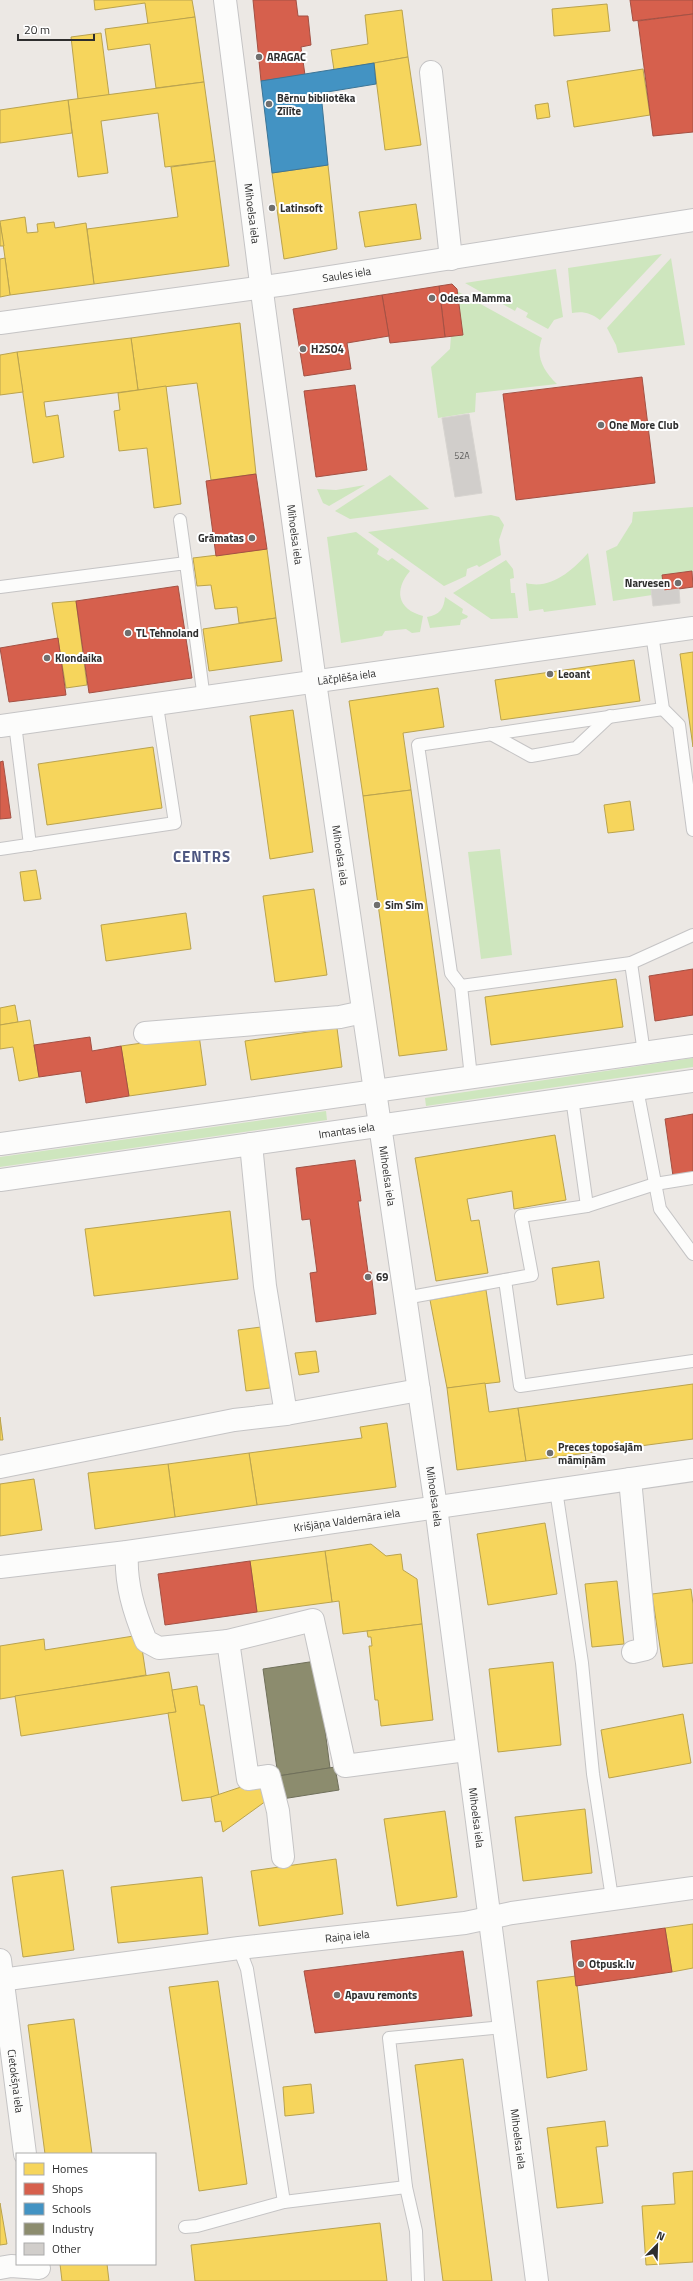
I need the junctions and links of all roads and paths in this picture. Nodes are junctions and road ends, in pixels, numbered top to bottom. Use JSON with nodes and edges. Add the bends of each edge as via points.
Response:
{"nodes":[{"id":1,"x":225,"y":0,"type":"edge"},
{"id":2,"x":431,"y":72,"type":"dead end"},
{"id":3,"x":693,"y":220,"type":"edge"},
{"id":4,"x":451,"y":259,"type":"junction"},
{"id":5,"x":261,"y":287,"type":"junction"},
{"id":6,"x":0,"y":323,"type":"edge"},
{"id":7,"x":180,"y":520,"type":"dead end"},
{"id":8,"x":186,"y":563,"type":"junction"},
{"id":9,"x":0,"y":587,"type":"edge"},
{"id":10,"x":693,"y":628,"type":"edge"},
{"id":11,"x":652,"y":634,"type":"junction"},
{"id":12,"x":315,"y":682,"type":"junction"},
{"id":13,"x":204,"y":699,"type":"junction"},
{"id":14,"x":157,"y":706,"type":"junction"},
{"id":15,"x":662,"y":709,"type":"junction"},
{"id":16,"x":610,"y":716,"type":"junction"},
{"id":17,"x":8,"y":725,"type":"edge"},
{"id":18,"x":491,"y":734,"type":"junction"},
{"id":19,"x":693,"y":830,"type":"edge"},
{"id":20,"x":30,"y":845,"type":"junction"},
{"id":21,"x":0,"y":849,"type":"edge"},
{"id":22,"x":693,"y":934,"type":"edge"},
{"id":23,"x":631,"y":963,"type":"junction"},
{"id":24,"x":461,"y":986,"type":"junction"},
{"id":25,"x":363,"y":1012,"type":"junction"},
{"id":26,"x":145,"y":1033,"type":"dead end"},
{"id":27,"x":693,"y":1046,"type":"edge"},
{"id":28,"x":644,"y":1053,"type":"junction"},
{"id":29,"x":471,"y":1077,"type":"junction"},
{"id":30,"x":693,"y":1081,"type":"edge"},
{"id":31,"x":637,"y":1089,"type":"junction"},
{"id":32,"x":375,"y":1091,"type":"junction"},
{"id":33,"x":572,"y":1098,"type":"junction"},
{"id":34,"x":380,"y":1126,"type":"junction"},
{"id":35,"x":0,"y":1144,"type":"edge"},
{"id":36,"x":251,"y":1144,"type":"junction"},
{"id":37,"x":693,"y":1178,"type":"edge"},
{"id":38,"x":0,"y":1180,"type":"edge"},
{"id":39,"x":656,"y":1184,"type":"junction"},
{"id":40,"x":587,"y":1206,"type":"junction"},
{"id":41,"x":693,"y":1254,"type":"edge"},
{"id":42,"x":505,"y":1280,"type":"junction"},
{"id":43,"x":405,"y":1298,"type":"junction"},
{"id":44,"x":693,"y":1361,"type":"edge"},
{"id":45,"x":418,"y":1390,"type":"junction"},
{"id":46,"x":286,"y":1414,"type":"junction"},
{"id":47,"x":0,"y":1467,"type":"edge"},
{"id":48,"x":693,"y":1470,"type":"edge"},
{"id":49,"x":630,"y":1479,"type":"junction"},
{"id":50,"x":556,"y":1490,"type":"junction"},
{"id":51,"x":436,"y":1507,"type":"junction"},
{"id":52,"x":127,"y":1552,"type":"junction"},
{"id":53,"x":0,"y":1567,"type":"edge"},
{"id":54,"x":228,"y":1640,"type":"junction"},
{"id":55,"x":633,"y":1652,"type":"dead end"},
{"id":56,"x":466,"y":1750,"type":"junction"},
{"id":57,"x":283,"y":1857,"type":"dead end"},
{"id":58,"x":693,"y":1888,"type":"edge"},
{"id":59,"x":612,"y":1898,"type":"junction"},
{"id":60,"x":489,"y":1918,"type":"junction"},
{"id":61,"x":239,"y":1948,"type":"junction"},
{"id":62,"x":1,"y":1973,"type":"edge"},
{"id":63,"x":503,"y":2027,"type":"junction"},
{"id":64,"x":25,"y":2153,"type":"edge"},
{"id":65,"x":406,"y":2187,"type":"junction"},
{"id":66,"x":284,"y":2202,"type":"junction"},
{"id":67,"x":185,"y":2227,"type":"dead end"},
{"id":68,"x":0,"y":2268,"type":"edge"},
{"id":69,"x":40,"y":2271,"type":"edge"},
{"id":70,"x":418,"y":2281,"type":"edge"},
{"id":71,"x":537,"y":2281,"type":"edge"}],
"edges":[{"from":1,"to":5,"type":"street","name":"Mihoelsa iela"},
{"from":2,"to":4,"type":"street"},
{"from":3,"to":4,"type":"street","name":"Saules iela"},
{"from":4,"to":5,"type":"street","name":"Saules iela"},
{"from":5,"to":6,"type":"street","name":"Saules iela"},
{"from":5,"to":12,"type":"street","name":"Mihoelsa iela"},
{"from":7,"to":8,"type":"lane"},
{"from":8,"to":9,"type":"lane"},
{"from":8,"to":13,"type":"lane"},
{"from":10,"to":11,"type":"street","name":"Lāčplēša iela"},
{"from":11,"to":12,"type":"street","name":"Lāčplēša iela"},
{"from":11,"to":15,"type":"lane"},
{"from":12,"to":13,"type":"street","name":"Lāčplēša iela"},
{"from":12,"to":25,"type":"street","name":"Mihoelsa iela"},
{"from":13,"to":14,"type":"street","name":"Lāčplēša iela"},
{"from":14,"to":17,"type":"street","name":"Lāčplēša iela"},
{"from":14,"to":20,"type":"lane","via":[[175,823]]},
{"from":15,"to":16,"type":"lane"},
{"from":15,"to":19,"type":"lane","via":[[679,725]]},
{"from":16,"to":18,"type":"lane"},
{"from":16,"to":18,"type":"lane","via":[[576,748],[531,756]]},
{"from":17,"to":20,"type":"lane"},
{"from":18,"to":24,"type":"lane","via":[[418,745],[451,973]]},
{"from":20,"to":21,"type":"lane"},
{"from":22,"to":23,"type":"lane"},
{"from":23,"to":24,"type":"lane"},
{"from":23,"to":28,"type":"lane"},
{"from":24,"to":29,"type":"lane"},
{"from":25,"to":26,"type":"street","via":[[340,1017]]},
{"from":25,"to":32,"type":"street","name":"Mihoelsa iela"},
{"from":27,"to":28,"type":"street"},
{"from":28,"to":29,"type":"street"},
{"from":29,"to":32,"type":"street"},
{"from":30,"to":31,"type":"street","name":"Imantas iela"},
{"from":31,"to":33,"type":"street","name":"Imantas iela"},
{"from":31,"to":39,"type":"lane"},
{"from":32,"to":34,"type":"street","name":"Mihoelsa iela"},
{"from":32,"to":35,"type":"street"},
{"from":33,"to":34,"type":"street","name":"Imantas iela"},
{"from":33,"to":40,"type":"lane"},
{"from":34,"to":36,"type":"street","name":"Imantas iela"},
{"from":34,"to":43,"type":"street","name":"Mihoelsa iela"},
{"from":36,"to":38,"type":"street","name":"Imantas iela"},
{"from":36,"to":46,"type":"street","via":[[265,1286]]},
{"from":37,"to":39,"type":"lane"},
{"from":39,"to":40,"type":"lane"},
{"from":39,"to":41,"type":"lane","via":[[660,1209]]},
{"from":40,"to":42,"type":"lane","via":[[521,1216],[532,1275]]},
{"from":42,"to":43,"type":"lane"},
{"from":42,"to":44,"type":"lane","via":[[520,1386]]},
{"from":43,"to":45,"type":"street","name":"Mihoelsa iela"},
{"from":45,"to":46,"type":"street"},
{"from":45,"to":51,"type":"street","name":"Mihoelsa iela"},
{"from":46,"to":47,"type":"street","via":[[234,1420]]},
{"from":48,"to":49,"type":"street","name":"Krišjāņa Valdemāra iela"},
{"from":49,"to":50,"type":"street","name":"Krišjāņa Valdemāra iela"},
{"from":49,"to":55,"type":"street","via":[[646,1649]]},
{"from":50,"to":51,"type":"street","name":"Krišjāņa Valdemāra iela"},
{"from":50,"to":59,"type":"lane","via":[[582,1663],[593,1774]]},
{"from":51,"to":52,"type":"street","name":"Krišjāņa Valdemāra iela"},
{"from":51,"to":56,"type":"street","name":"Mihoelsa iela"},
{"from":52,"to":53,"type":"street","name":"Krišjāņa Valdemāra iela"},
{"from":52,"to":54,"type":"street","via":[[126,1572],[136,1615],[146,1641],[159,1648]]},
{"from":54,"to":56,"type":"street","via":[[313,1620],[345,1766]]},
{"from":54,"to":57,"type":"street","via":[[248,1779],[269,1776],[278,1811]]},
{"from":56,"to":60,"type":"street","name":"Mihoelsa iela"},
{"from":58,"to":59,"type":"street","name":"Raiņa iela"},
{"from":59,"to":60,"type":"street","name":"Raiņa iela"},
{"from":60,"to":61,"type":"street","name":"Raiņa iela"},
{"from":60,"to":63,"type":"street","name":"Mihoelsa iela"},
{"from":61,"to":62,"type":"street","name":"Raiņa iela"},
{"from":61,"to":66,"type":"lane","via":[[247,1970]]},
{"from":62,"to":64,"type":"street","name":"Cietokšņa iela"},
{"from":63,"to":65,"type":"lane","via":[[389,2038]]},
{"from":63,"to":71,"type":"street","name":"Mihoelsa iela"},
{"from":65,"to":66,"type":"lane"},
{"from":65,"to":70,"type":"lane","via":[[416,2231]]},
{"from":66,"to":67,"type":"lane"},
{"from":68,"to":69,"type":"street","via":[[11,2266]]}]}
